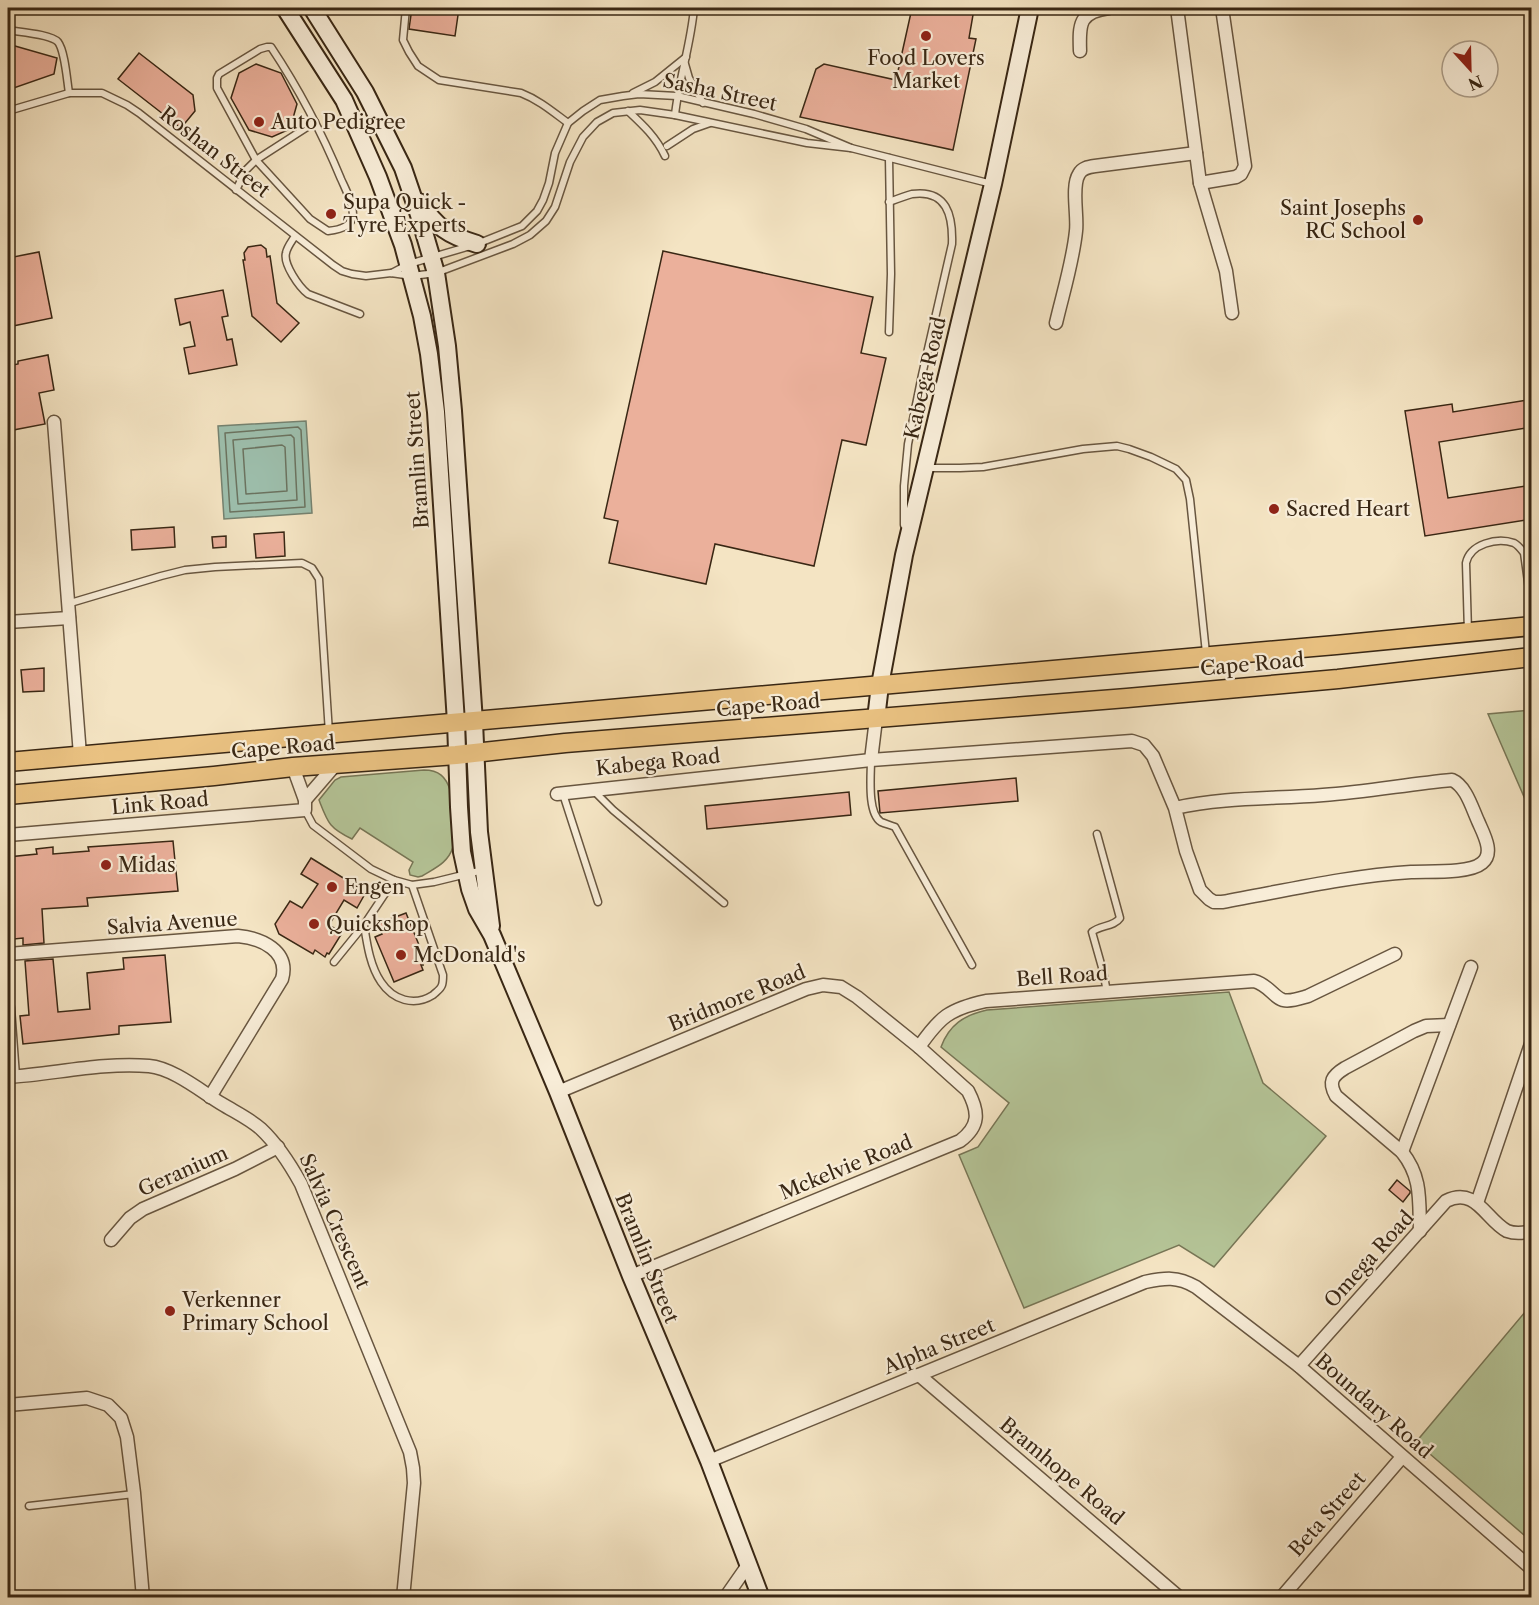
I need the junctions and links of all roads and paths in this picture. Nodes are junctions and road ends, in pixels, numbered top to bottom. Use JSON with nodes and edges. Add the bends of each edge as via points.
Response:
{"nodes":[{"id":1,"x":285,"y":8,"type":"edge"},
{"id":2,"x":312,"y":8,"type":"edge"},
{"id":3,"x":406,"y":8,"type":"edge"},
{"id":4,"x":694,"y":8,"type":"edge"},
{"id":5,"x":1030,"y":8,"type":"edge"},
{"id":6,"x":1109,"y":8,"type":"edge"},
{"id":7,"x":1177,"y":8,"type":"edge"},
{"id":8,"x":1222,"y":8,"type":"edge"},
{"id":9,"x":8,"y":30,"type":"edge"},
{"id":10,"x":1080,"y":51,"type":"dead end"},
{"id":11,"x":685,"y":60,"type":"junction"},
{"id":12,"x":69,"y":93,"type":"junction"},
{"id":13,"x":630,"y":95,"type":"junction"},
{"id":14,"x":677,"y":96,"type":"junction"},
{"id":15,"x":703,"y":103,"type":"junction"},
{"id":16,"x":8,"y":111,"type":"edge"},
{"id":17,"x":628,"y":111,"type":"junction"},
{"id":18,"x":675,"y":115,"type":"junction"},
{"id":19,"x":315,"y":122,"type":"junction"},
{"id":20,"x":711,"y":122,"type":"junction"},
{"id":21,"x":568,"y":123,"type":"junction"},
{"id":22,"x":667,"y":146,"type":"dead end"},
{"id":23,"x":851,"y":148,"type":"junction"},
{"id":24,"x":1196,"y":153,"type":"junction"},
{"id":25,"x":665,"y":156,"type":"dead end"},
{"id":26,"x":889,"y":158,"type":"junction"},
{"id":27,"x":256,"y":160,"type":"junction"},
{"id":28,"x":1200,"y":183,"type":"junction"},
{"id":29,"x":993,"y":184,"type":"junction"},
{"id":30,"x":410,"y":189,"type":"junction"},
{"id":31,"x":236,"y":190,"type":"junction"},
{"id":32,"x":890,"y":202,"type":"junction"},
{"id":33,"x":295,"y":236,"type":"junction"},
{"id":34,"x":477,"y":244,"type":"junction"},
{"id":35,"x":433,"y":265,"type":"junction"},
{"id":36,"x":410,"y":270,"type":"junction"},
{"id":37,"x":391,"y":273,"type":"junction"},
{"id":38,"x":1232,"y":313,"type":"dead end"},
{"id":39,"x":360,"y":314,"type":"dead end"},
{"id":40,"x":1056,"y":323,"type":"dead end"},
{"id":41,"x":889,"y":332,"type":"dead end"},
{"id":42,"x":54,"y":422,"type":"dead end"},
{"id":43,"x":925,"y":468,"type":"junction"},
{"id":44,"x":904,"y":555,"type":"junction"},
{"id":45,"x":67,"y":604,"type":"junction"},
{"id":46,"x":1532,"y":611,"type":"edge"},
{"id":47,"x":69,"y":618,"type":"junction"},
{"id":48,"x":8,"y":622,"type":"edge"},
{"id":49,"x":1532,"y":626,"type":"edge"},
{"id":50,"x":1468,"y":632,"type":"junction"},
{"id":51,"x":1207,"y":656,"type":"junction"},
{"id":52,"x":1532,"y":657,"type":"edge"},
{"id":53,"x":880,"y":685,"type":"junction"},
{"id":54,"x":876,"y":718,"type":"junction"},
{"id":55,"x":465,"y":722,"type":"junction"},
{"id":56,"x":328,"y":734,"type":"junction"},
{"id":57,"x":475,"y":753,"type":"junction"},
{"id":58,"x":80,"y":755,"type":"junction"},
{"id":59,"x":456,"y":755,"type":"junction"},
{"id":60,"x":871,"y":760,"type":"junction"},
{"id":61,"x":8,"y":762,"type":"edge"},
{"id":62,"x":336,"y":764,"type":"junction"},
{"id":63,"x":293,"y":767,"type":"junction"},
{"id":64,"x":593,"y":790,"type":"junction"},
{"id":65,"x":560,"y":793,"type":"joint"},
{"id":66,"x":8,"y":795,"type":"edge"},
{"id":67,"x":305,"y":805,"type":"junction"},
{"id":68,"x":1175,"y":808,"type":"junction"},
{"id":69,"x":1097,"y":834,"type":"dead end"},
{"id":70,"x":8,"y":835,"type":"edge"},
{"id":71,"x":483,"y":869,"type":"junction"},
{"id":72,"x":466,"y":874,"type":"junction"},
{"id":73,"x":394,"y":880,"type":"junction"},
{"id":74,"x":412,"y":885,"type":"junction"},
{"id":75,"x":598,"y":902,"type":"dead end"},
{"id":76,"x":724,"y":903,"type":"dead end"},
{"id":77,"x":364,"y":925,"type":"junction"},
{"id":78,"x":492,"y":935,"type":"junction"},
{"id":79,"x":8,"y":954,"type":"edge"},
{"id":80,"x":1395,"y":954,"type":"dead end"},
{"id":81,"x":334,"y":962,"type":"dead end"},
{"id":82,"x":972,"y":965,"type":"dead end"},
{"id":83,"x":1471,"y":967,"type":"dead end"},
{"id":84,"x":1107,"y":992,"type":"junction"},
{"id":85,"x":8,"y":1008,"type":"edge"},
{"id":86,"x":1449,"y":1025,"type":"junction"},
{"id":87,"x":1532,"y":1041,"type":"edge"},
{"id":88,"x":919,"y":1047,"type":"junction"},
{"id":89,"x":10,"y":1076,"type":"edge"},
{"id":90,"x":558,"y":1092,"type":"junction"},
{"id":91,"x":210,"y":1097,"type":"junction"},
{"id":92,"x":278,"y":1147,"type":"junction"},
{"id":93,"x":1402,"y":1152,"type":"junction"},
{"id":94,"x":1477,"y":1203,"type":"junction"},
{"id":95,"x":1420,"y":1231,"type":"junction"},
{"id":96,"x":1532,"y":1231,"type":"edge"},
{"id":97,"x":111,"y":1240,"type":"dead end"},
{"id":98,"x":631,"y":1275,"type":"junction"},
{"id":99,"x":1186,"y":1281,"type":"joint"},
{"id":100,"x":1299,"y":1366,"type":"junction"},
{"id":101,"x":919,"y":1375,"type":"junction"},
{"id":102,"x":8,"y":1404,"type":"edge"},
{"id":103,"x":1402,"y":1457,"type":"junction"},
{"id":104,"x":709,"y":1461,"type":"junction"},
{"id":105,"x":134,"y":1493,"type":"junction"},
{"id":106,"x":29,"y":1506,"type":"dead end"},
{"id":107,"x":748,"y":1565,"type":"junction"},
{"id":108,"x":1532,"y":1569,"type":"edge"},
{"id":109,"x":143,"y":1598,"type":"edge"},
{"id":110,"x":403,"y":1598,"type":"edge"},
{"id":111,"x":725,"y":1598,"type":"edge"},
{"id":112,"x":761,"y":1598,"type":"edge"},
{"id":113,"x":1180,"y":1598,"type":"edge"},
{"id":114,"x":1281,"y":1598,"type":"edge"}],
"edges":[{"from":1,"to":36,"type":"street","name":"Bramlin Street","via":[[344,100],[378,177]]},
{"from":2,"to":30,"type":"street","name":"Bramlin Street","via":[[365,92]]},
{"from":3,"to":21,"type":"lane","via":[[403,40],[418,66],[439,80],[529,96]]},
{"from":4,"to":11,"type":"lane"},
{"from":5,"to":29,"type":"street","name":"Kabega Road"},
{"from":6,"to":10,"type":"street","via":[[1092,11],[1083,18]]},
{"from":7,"to":24,"type":"street"},
{"from":8,"to":28,"type":"street","via":[[1245,166],[1236,177]]},
{"from":9,"to":12,"type":"lane","via":[[58,42]]},
{"from":11,"to":13,"type":"lane"},
{"from":11,"to":14,"type":"lane"},
{"from":11,"to":15,"type":"lane","via":[[689,78]]},
{"from":12,"to":16,"type":"lane","name":"Roshan Street"},
{"from":12,"to":31,"type":"lane","name":"Roshan Street","via":[[102,93],[128,105]]},
{"from":13,"to":14,"type":"lane","name":"Sasha Street"},
{"from":13,"to":21,"type":"lane","name":"Sasha Street","via":[[600,100]]},
{"from":14,"to":15,"type":"lane","name":"Sasha Street"},
{"from":14,"to":18,"type":"lane"},
{"from":15,"to":23,"type":"lane","name":"Sasha Street","via":[[806,129]]},
{"from":17,"to":18,"type":"lane","name":"Sasha Street"},
{"from":17,"to":25,"type":"lane","via":[[649,131]]},
{"from":17,"to":35,"type":"lane","name":"Sasha Street","via":[[613,113],[597,122],[583,137],[555,207],[538,228],[513,244]]},
{"from":18,"to":20,"type":"lane","name":"Sasha Street"},
{"from":19,"to":27,"type":"lane"},
{"from":19,"to":27,"type":"lane","via":[[351,201],[353,215],[342,228],[328,231],[310,219]]},
{"from":19,"to":27,"type":"lane","via":[[272,47],[260,49],[219,74],[217,88]]},
{"from":20,"to":22,"type":"lane"},
{"from":20,"to":23,"type":"lane","name":"Sasha Street","via":[[807,143]]},
{"from":21,"to":34,"type":"lane","name":"Sasha Street","via":[[537,211],[522,226]]},
{"from":23,"to":26,"type":"lane","name":"Sasha Street"},
{"from":24,"to":28,"type":"street"},
{"from":24,"to":40,"type":"street","via":[[1087,167],[1078,174],[1076,231]]},
{"from":26,"to":29,"type":"lane","name":"Sasha Street"},
{"from":26,"to":32,"type":"lane"},
{"from":27,"to":31,"type":"lane"},
{"from":28,"to":38,"type":"street","via":[[1226,271]]},
{"from":29,"to":43,"type":"street","name":"Kabega Road"},
{"from":30,"to":34,"type":"street","via":[[445,231]]},
{"from":30,"to":35,"type":"street","name":"Bramlin Street"},
{"from":31,"to":33,"type":"lane","name":"Roshan Street"},
{"from":32,"to":41,"type":"lane"},
{"from":32,"to":44,"type":"lane","via":[[913,194],[931,195],[945,205],[953,226],[908,444]]},
{"from":33,"to":37,"type":"lane","name":"Roshan Street","via":[[342,271],[366,276]]},
{"from":33,"to":39,"type":"lane","via":[[286,252],[286,264],[303,290]]},
{"from":34,"to":35,"type":"lane","name":"Sasha Street"},
{"from":35,"to":36,"type":"lane","name":"Sasha Street"},
{"from":35,"to":36,"type":"lane","name":"Roshan Street"},
{"from":35,"to":55,"type":"street","name":"Bramlin Street","via":[[452,400]]},
{"from":36,"to":37,"type":"lane","name":"Roshan Street"},
{"from":36,"to":37,"type":"lane","name":"Roshan Street"},
{"from":36,"to":55,"type":"street","name":"Bramlin Street","via":[[426,335],[436,412]]},
{"from":42,"to":45,"type":"street"},
{"from":43,"to":44,"type":"street","name":"Kabega Road"},
{"from":43,"to":51,"type":"lane","via":[[983,467],[1083,448],[1117,446],[1176,470],[1186,480],[1190,499]]},
{"from":44,"to":53,"type":"street","name":"Kabega Road"},
{"from":45,"to":47,"type":"street"},
{"from":45,"to":56,"type":"lane","via":[[185,570],[302,563],[312,568],[319,579]]},
{"from":46,"to":50,"type":"lane","via":[[1520,547],[1499,541],[1480,546],[1467,557],[1466,563]]},
{"from":47,"to":48,"type":"street"},
{"from":47,"to":58,"type":"street"},
{"from":49,"to":50,"type":"main road","name":"Cape Road"},
{"from":50,"to":51,"type":"main road","name":"Cape Road"},
{"from":51,"to":53,"type":"main road","name":"Cape Road"},
{"from":52,"to":54,"type":"main road","name":"Cape Road","via":[[1338,679]]},
{"from":53,"to":54,"type":"street","name":"Kabega Road"},
{"from":53,"to":55,"type":"main road","name":"Cape Road"},
{"from":54,"to":57,"type":"main road","name":"Cape Road"},
{"from":54,"to":60,"type":"street","name":"Kabega Road"},
{"from":55,"to":56,"type":"main road","name":"Cape Road"},
{"from":55,"to":57,"type":"street","name":"Bramlin Street"},
{"from":55,"to":59,"type":"street","name":"Bramlin Street"},
{"from":56,"to":58,"type":"main road","name":"Cape Road"},
{"from":57,"to":59,"type":"main road","name":"Cape Road"},
{"from":57,"to":71,"type":"street","name":"Bramlin Street"},
{"from":58,"to":61,"type":"main road","name":"Cape Road"},
{"from":59,"to":62,"type":"main road","name":"Cape Road"},
{"from":59,"to":72,"type":"street","name":"Bramlin Street"},
{"from":60,"to":64,"type":"street","name":"Kabega Road"},
{"from":60,"to":68,"type":"street","name":"Kabega Road","via":[[1132,741],[1144,745],[1153,756]]},
{"from":60,"to":82,"type":"lane","via":[[870,801],[878,819],[895,827]]},
{"from":62,"to":63,"type":"main road","name":"Cape Road"},
{"from":62,"to":67,"type":"street"},
{"from":63,"to":66,"type":"main road","name":"Cape Road"},
{"from":63,"to":67,"type":"street"},
{"from":64,"to":65,"type":"street","name":"Kabega Road"},
{"from":64,"to":76,"type":"lane"},
{"from":65,"to":75,"type":"lane"},
{"from":67,"to":70,"type":"street","name":"Link Road"},
{"from":67,"to":73,"type":"lane","via":[[313,825],[371,869]]},
{"from":68,"to":68,"type":"street","via":[[1197,883],[1203,894],[1215,902],[1386,874],[1462,870],[1480,865],[1488,854],[1464,790],[1452,780]]},
{"from":69,"to":84,"type":"lane","via":[[1120,918],[1092,932]]},
{"from":71,"to":72,"type":"lane"},
{"from":71,"to":78,"type":"street","name":"Bramlin Street"},
{"from":72,"to":74,"type":"lane"},
{"from":72,"to":78,"type":"street","name":"Bramlin Street","via":[[477,909]]},
{"from":73,"to":74,"type":"lane"},
{"from":73,"to":77,"type":"lane"},
{"from":74,"to":77,"type":"lane","via":[[443,975],[438,991],[423,1000],[408,1002],[388,991],[375,972]]},
{"from":77,"to":81,"type":"lane"},
{"from":78,"to":90,"type":"street","name":"Bramlin Street"},
{"from":79,"to":91,"type":"street","name":"Salvia Avenue","via":[[238,936],[258,940],[275,951],[283,961],[282,979]]},
{"from":80,"to":84,"type":"street","name":"Bell Road","via":[[1295,999],[1279,998],[1267,986],[1254,981]]},
{"from":83,"to":86,"type":"street"},
{"from":84,"to":88,"type":"street","name":"Bell Road","via":[[965,1006],[949,1012],[935,1024]]},
{"from":85,"to":89,"type":"street"},
{"from":86,"to":93,"type":"street"},
{"from":86,"to":93,"type":"street","via":[[1414,1031],[1336,1073],[1331,1083],[1336,1096]]},
{"from":87,"to":94,"type":"street"},
{"from":88,"to":90,"type":"street","name":"Bridmore Road","via":[[857,997],[840,987],[822,985]]},
{"from":88,"to":98,"type":"street","name":"Mckelvie Road","via":[[968,1091],[976,1115],[969,1134],[941,1149]]},
{"from":89,"to":91,"type":"street","name":"Salvia Crescent","via":[[102,1066],[151,1066],[179,1077]]},
{"from":90,"to":98,"type":"street","name":"Bramlin Street"},
{"from":91,"to":92,"type":"street","name":"Salvia Crescent","via":[[258,1126]]},
{"from":92,"to":97,"type":"street","name":"Geranium","via":[[143,1209],[129,1218]]},
{"from":92,"to":110,"type":"street","name":"Salvia Crescent","via":[[301,1184],[410,1452],[414,1483]]},
{"from":93,"to":95,"type":"street","via":[[1418,1182]]},
{"from":94,"to":95,"type":"street","name":"Omega Road","via":[[1451,1198]]},
{"from":94,"to":96,"type":"street","via":[[1507,1231]]},
{"from":95,"to":100,"type":"street","name":"Omega Road"},
{"from":98,"to":104,"type":"street","name":"Bramlin Street"},
{"from":99,"to":100,"type":"street","name":"Boundary Road"},
{"from":99,"to":101,"type":"street","name":"Alpha Street","via":[[1172,1278],[1145,1282]]},
{"from":100,"to":103,"type":"street","name":"Boundary Road"},
{"from":101,"to":104,"type":"street","name":"Alpha Street"},
{"from":101,"to":113,"type":"street","name":"Bramhope Road"},
{"from":102,"to":105,"type":"street","via":[[87,1398],[108,1406],[121,1418],[127,1437]]},
{"from":103,"to":108,"type":"street","name":"Boundary Road"},
{"from":103,"to":114,"type":"street","name":"Beta Street"},
{"from":104,"to":107,"type":"street","name":"Bramlin Street"},
{"from":105,"to":106,"type":"lane"},
{"from":105,"to":109,"type":"street"},
{"from":107,"to":111,"type":"street"},
{"from":107,"to":112,"type":"street","name":"Bramlin Street"}]}
